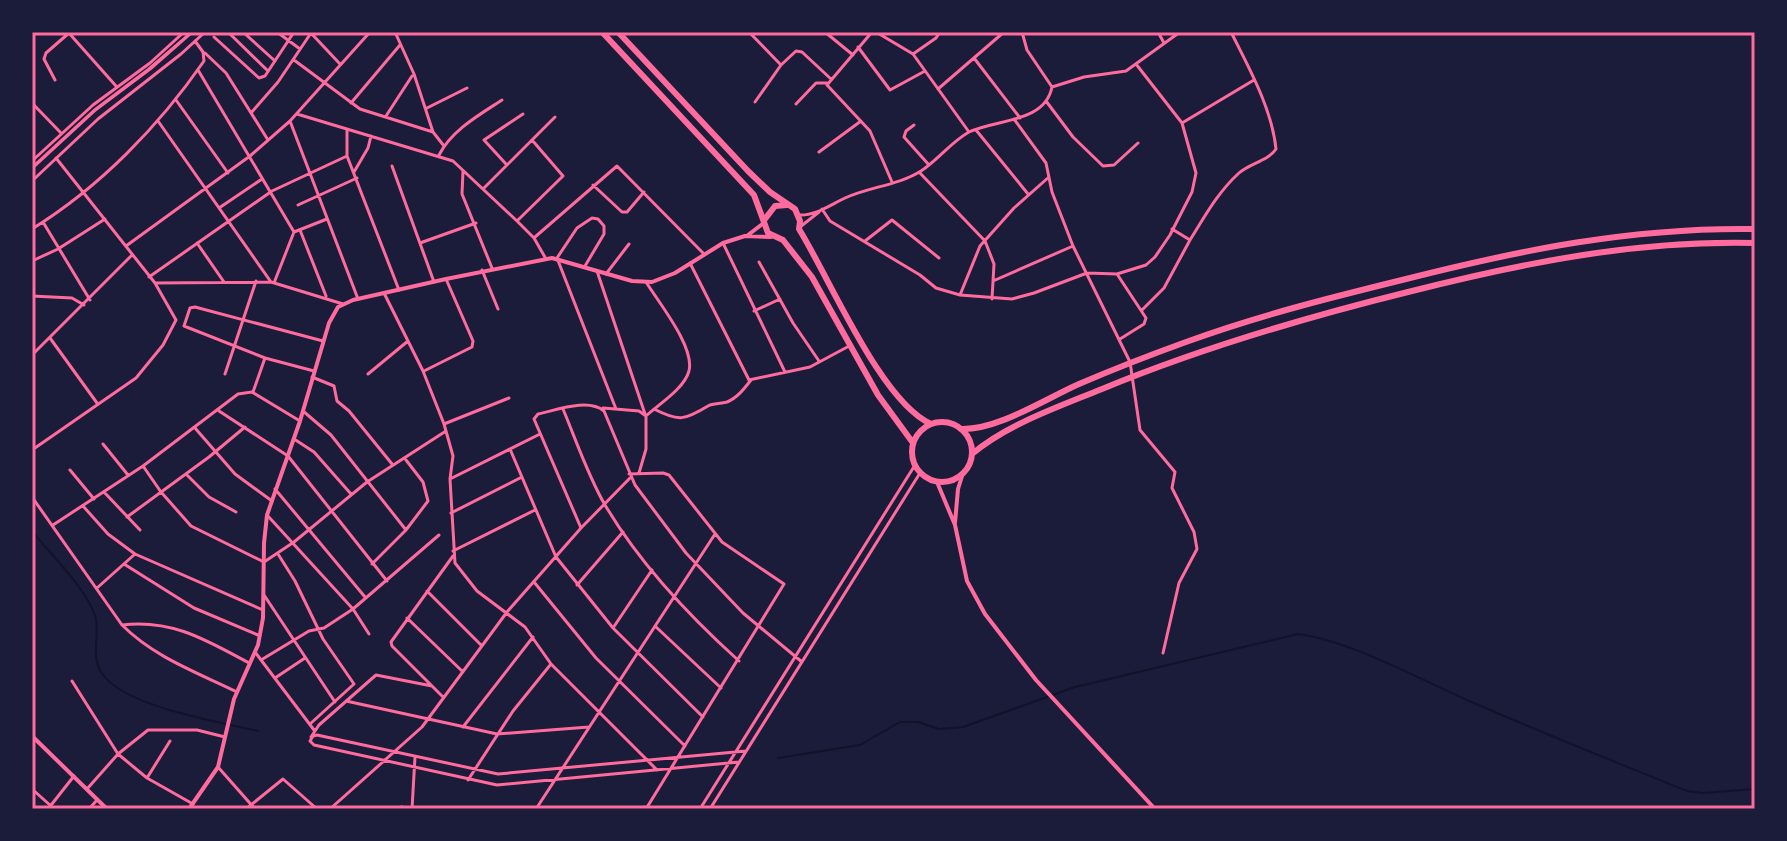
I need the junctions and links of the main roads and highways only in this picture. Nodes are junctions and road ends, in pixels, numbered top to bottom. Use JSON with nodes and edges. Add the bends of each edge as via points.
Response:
{"nodes":[{"id":1,"x":602,"y":32,"type":"edge"},
{"id":2,"x":618,"y":32,"type":"edge"},
{"id":3,"x":787,"y":205,"type":"junction"},
{"id":4,"x":765,"y":221,"type":"junction"},
{"id":5,"x":1755,"y":229,"type":"edge"},
{"id":6,"x":793,"y":234,"type":"junction"},
{"id":7,"x":1755,"y":243,"type":"edge"},
{"id":8,"x":931,"y":424,"type":"junction"},
{"id":9,"x":961,"y":429,"type":"junction"},
{"id":10,"x":913,"y":443,"type":"junction"},
{"id":11,"x":972,"y":454,"type":"junction"}],
"edges":[{"from":1,"to":4,"type":"highway","via":[[754,195]]},
{"from":2,"to":3,"type":"highway","via":[[748,171]]},
{"from":3,"to":4,"type":"highway","via":[[770,209]]},
{"from":3,"to":6,"type":"highway","via":[[799,215]]},
{"from":4,"to":6,"type":"highway","via":[[773,237]]},
{"from":5,"to":9,"type":"highway","via":[[1612,235],[1513,252],[1292,308],[1130,362],[993,424]]},
{"from":6,"to":8,"type":"highway","via":[[889,388]]},
{"from":6,"to":10,"type":"highway","via":[[890,414]]},
{"from":7,"to":11,"type":"highway","via":[[1617,249],[1513,266],[1296,321],[1133,376],[994,437]]},
{"from":8,"to":9,"type":"highway"},
{"from":8,"to":10,"type":"highway"},
{"from":9,"to":11,"type":"highway"},
{"from":10,"to":11,"type":"highway","via":[[915,465],[937,482],[963,473]]}]}
